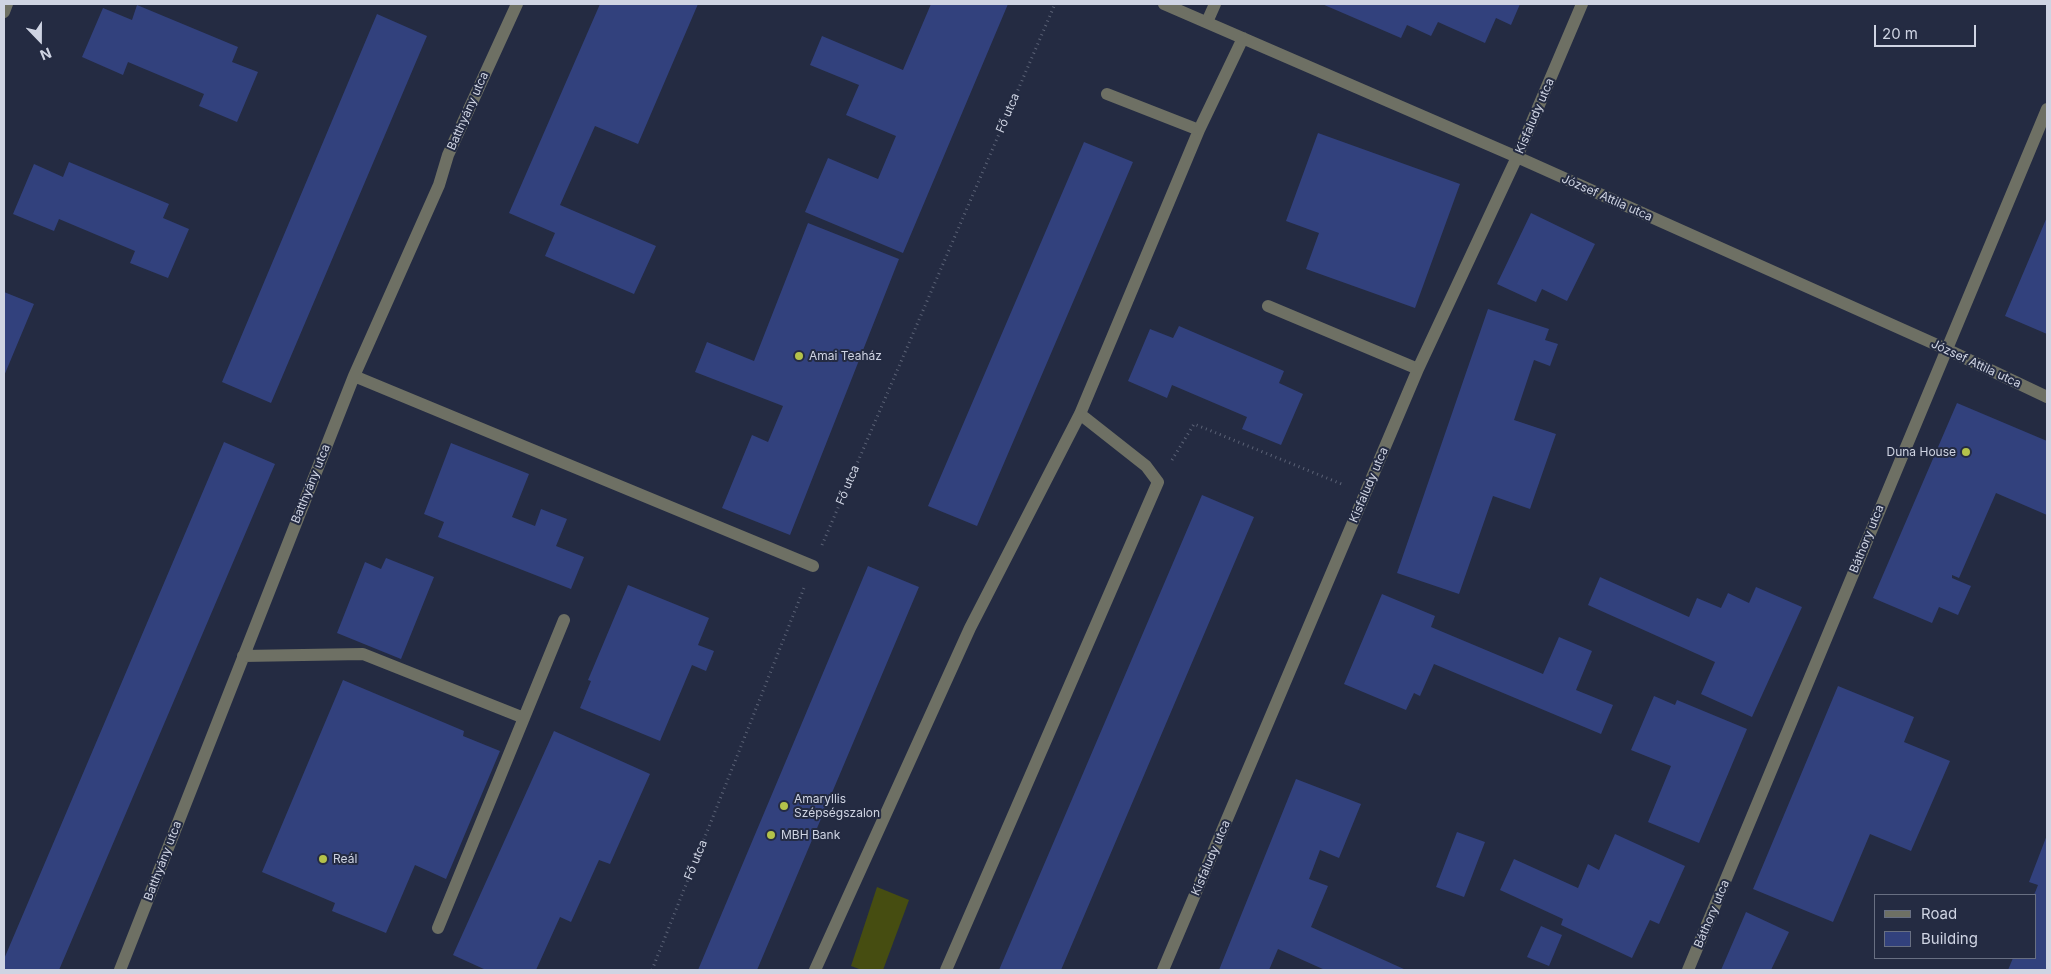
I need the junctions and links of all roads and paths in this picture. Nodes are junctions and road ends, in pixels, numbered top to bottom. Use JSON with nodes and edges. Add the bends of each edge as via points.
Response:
{"nodes":[{"id":1,"x":7,"y":4,"type":"edge"},
{"id":2,"x":517,"y":4,"type":"edge"},
{"id":3,"x":1055,"y":4,"type":"edge"},
{"id":4,"x":1164,"y":4,"type":"edge"},
{"id":5,"x":1215,"y":4,"type":"edge"},
{"id":6,"x":1582,"y":4,"type":"edge"},
{"id":7,"x":4,"y":12,"type":"edge"},
{"id":8,"x":1207,"y":22,"type":"junction"},
{"id":9,"x":1243,"y":38,"type":"junction"},
{"id":10,"x":1107,"y":94,"type":"dead end"},
{"id":11,"x":2047,"y":109,"type":"edge"},
{"id":12,"x":1199,"y":130,"type":"junction"},
{"id":13,"x":1517,"y":157,"type":"junction"},
{"id":14,"x":1268,"y":306,"type":"dead end"},
{"id":15,"x":1946,"y":349,"type":"junction"},
{"id":16,"x":1418,"y":369,"type":"junction"},
{"id":17,"x":354,"y":376,"type":"junction"},
{"id":18,"x":2047,"y":397,"type":"edge"},
{"id":19,"x":1080,"y":414,"type":"junction"},
{"id":20,"x":1158,"y":482,"type":"junction"},
{"id":21,"x":1365,"y":494,"type":"junction"},
{"id":22,"x":813,"y":566,"type":"junction"},
{"id":23,"x":564,"y":620,"type":"dead end"},
{"id":24,"x":243,"y":656,"type":"junction"},
{"id":25,"x":524,"y":718,"type":"junction"},
{"id":26,"x":438,"y":928,"type":"dead end"},
{"id":27,"x":120,"y":970,"type":"edge"},
{"id":28,"x":652,"y":970,"type":"edge"},
{"id":29,"x":815,"y":970,"type":"edge"},
{"id":30,"x":946,"y":970,"type":"edge"},
{"id":31,"x":1163,"y":970,"type":"edge"},
{"id":32,"x":1688,"y":970,"type":"edge"}],
"edges":[{"from":1,"to":7,"type":"street"},
{"from":2,"to":17,"type":"street","name":"Batthyány utca","via":[[448,155],[438,185]]},
{"from":3,"to":22,"type":"path","name":"Fő utca"},
{"from":4,"to":8,"type":"street","name":"József Attila utca"},
{"from":5,"to":8,"type":"street"},
{"from":6,"to":13,"type":"street","name":"Kisfaludy utca"},
{"from":8,"to":9,"type":"street","name":"József Attila utca"},
{"from":9,"to":12,"type":"street"},
{"from":9,"to":13,"type":"street","name":"József Attila utca"},
{"from":10,"to":12,"type":"street"},
{"from":11,"to":15,"type":"street","name":"Báthory utca"},
{"from":12,"to":19,"type":"street"},
{"from":13,"to":15,"type":"street","name":"József Attila utca"},
{"from":13,"to":16,"type":"street","name":"Kisfaludy utca"},
{"from":14,"to":16,"type":"street"},
{"from":15,"to":18,"type":"street","name":"József Attila utca"},
{"from":15,"to":32,"type":"street","name":"Báthory utca"},
{"from":16,"to":21,"type":"street","name":"Kisfaludy utca"},
{"from":17,"to":22,"type":"street"},
{"from":17,"to":24,"type":"street","name":"Batthyány utca"},
{"from":19,"to":20,"type":"street","via":[[1146,466]]},
{"from":19,"to":29,"type":"street","via":[[970,628]]},
{"from":20,"to":21,"type":"path","via":[[1194,424]]},
{"from":20,"to":30,"type":"street"},
{"from":21,"to":31,"type":"street","name":"Kisfaludy utca"},
{"from":22,"to":28,"type":"path","name":"Fő utca"},
{"from":23,"to":25,"type":"street"},
{"from":24,"to":25,"type":"street","via":[[363,654]]},
{"from":24,"to":27,"type":"street","name":"Batthyány utca"},
{"from":25,"to":26,"type":"street"}]}
